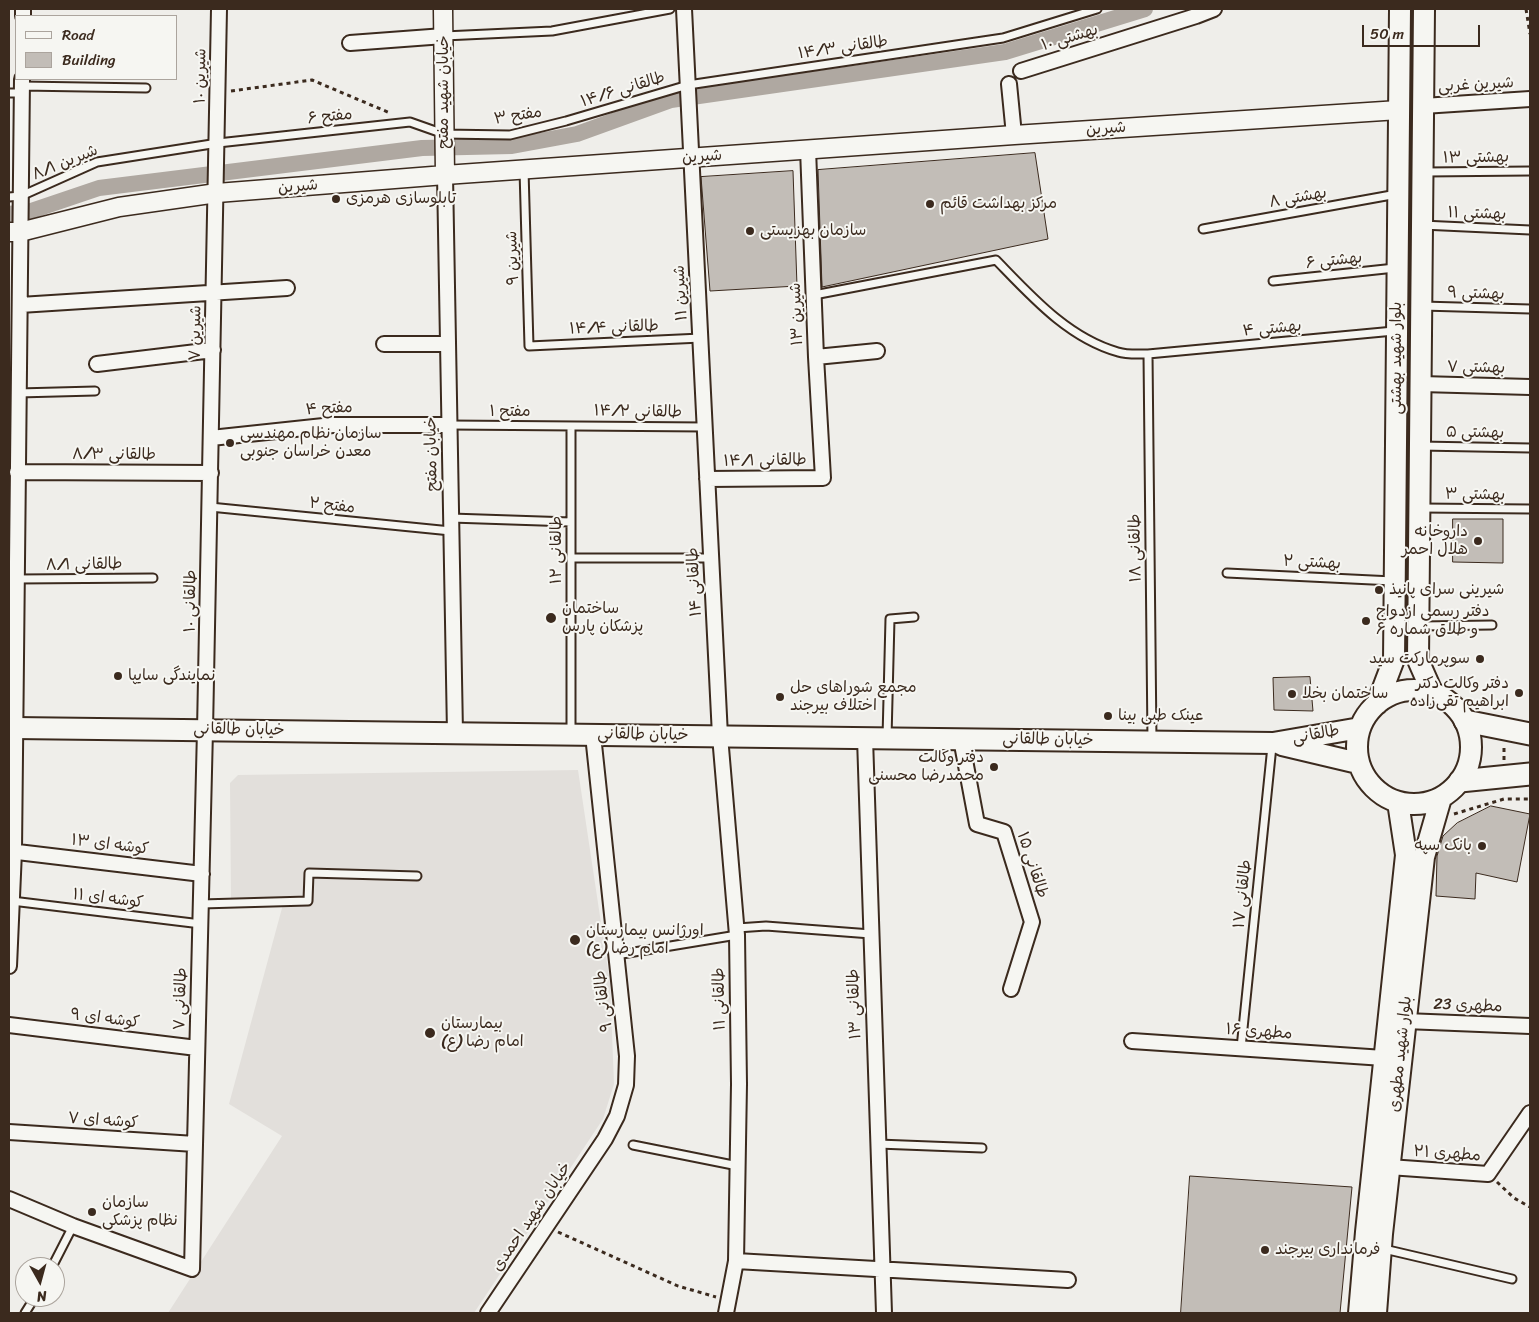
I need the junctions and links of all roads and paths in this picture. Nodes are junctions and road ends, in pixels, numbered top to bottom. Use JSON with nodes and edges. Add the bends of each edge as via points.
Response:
{"nodes":[{"id":1,"x":220,"y":9,"type":"edge"},
{"id":2,"x":443,"y":9,"type":"edge"},
{"id":3,"x":670,"y":9,"type":"edge"},
{"id":4,"x":684,"y":9,"type":"edge"},
{"id":5,"x":1096,"y":9,"type":"edge"},
{"id":6,"x":1214,"y":9,"type":"edge"},
{"id":7,"x":1400,"y":9,"type":"edge"},
{"id":8,"x":1424,"y":9,"type":"edge"},
{"id":9,"x":1526,"y":9,"type":"edge"},
{"id":10,"x":1530,"y":34,"type":"edge"},
{"id":11,"x":444,"y":36,"type":"junction"},
{"id":12,"x":350,"y":43,"type":"dead end"},
{"id":13,"x":1022,"y":71,"type":"dead end"},
{"id":14,"x":1009,"y":84,"type":"dead end"},
{"id":15,"x":688,"y":85,"type":"junction"},
{"id":16,"x":19,"y":88,"type":"edge"},
{"id":17,"x":146,"y":88,"type":"dead end"},
{"id":18,"x":218,"y":93,"type":"junction"},
{"id":19,"x":1530,"y":100,"type":"edge"},
{"id":20,"x":1423,"y":106,"type":"junction"},
{"id":21,"x":1399,"y":110,"type":"junction"},
{"id":22,"x":410,"y":122,"type":"junction"},
{"id":23,"x":566,"y":122,"type":"joint"},
{"id":24,"x":444,"y":134,"type":"junction"},
{"id":25,"x":1014,"y":135,"type":"junction"},
{"id":26,"x":218,"y":143,"type":"junction"},
{"id":27,"x":808,"y":149,"type":"junction"},
{"id":28,"x":692,"y":158,"type":"junction"},
{"id":29,"x":120,"y":159,"type":"joint"},
{"id":30,"x":524,"y":170,"type":"junction"},
{"id":31,"x":1530,"y":171,"type":"edge"},
{"id":32,"x":1422,"y":172,"type":"junction"},
{"id":33,"x":445,"y":175,"type":"junction"},
{"id":34,"x":217,"y":193,"type":"junction"},
{"id":35,"x":1398,"y":194,"type":"junction"},
{"id":36,"x":15,"y":197,"type":"edge"},
{"id":37,"x":1422,"y":225,"type":"junction"},
{"id":38,"x":1203,"y":229,"type":"dead end"},
{"id":39,"x":1530,"y":230,"type":"edge"},
{"id":40,"x":15,"y":232,"type":"edge"},
{"id":41,"x":1398,"y":268,"type":"junction"},
{"id":42,"x":1273,"y":281,"type":"dead end"},
{"id":43,"x":286,"y":288,"type":"dead end"},
{"id":44,"x":214,"y":292,"type":"junction"},
{"id":45,"x":814,"y":295,"type":"junction"},
{"id":46,"x":17,"y":306,"type":"junction"},
{"id":47,"x":1421,"y":306,"type":"junction"},
{"id":48,"x":1530,"y":309,"type":"edge"},
{"id":49,"x":1397,"y":331,"type":"junction"},
{"id":50,"x":701,"y":338,"type":"junction"},
{"id":51,"x":384,"y":344,"type":"dead end"},
{"id":52,"x":447,"y":344,"type":"junction"},
{"id":53,"x":529,"y":346,"type":"joint"},
{"id":54,"x":213,"y":350,"type":"junction"},
{"id":55,"x":877,"y":351,"type":"dead end"},
{"id":56,"x":1148,"y":354,"type":"junction"},
{"id":57,"x":816,"y":357,"type":"junction"},
{"id":58,"x":97,"y":364,"type":"dead end"},
{"id":59,"x":1420,"y":384,"type":"junction"},
{"id":60,"x":1530,"y":387,"type":"edge"},
{"id":61,"x":95,"y":391,"type":"dead end"},
{"id":62,"x":18,"y":393,"type":"junction"},
{"id":63,"x":449,"y":425,"type":"junction"},
{"id":64,"x":571,"y":426,"type":"junction"},
{"id":65,"x":705,"y":427,"type":"junction"},
{"id":66,"x":211,"y":438,"type":"junction"},
{"id":67,"x":13,"y":440,"type":"edge"},
{"id":68,"x":1420,"y":446,"type":"junction"},
{"id":69,"x":1530,"y":448,"type":"edge"},
{"id":70,"x":17,"y":472,"type":"junction"},
{"id":71,"x":211,"y":473,"type":"junction"},
{"id":72,"x":823,"y":478,"type":"joint"},
{"id":73,"x":708,"y":479,"type":"junction"},
{"id":74,"x":210,"y":507,"type":"junction"},
{"id":75,"x":1420,"y":508,"type":"junction"},
{"id":76,"x":1530,"y":510,"type":"edge"},
{"id":77,"x":571,"y":522,"type":"junction"},
{"id":78,"x":451,"y":525,"type":"junction"},
{"id":79,"x":13,"y":529,"type":"edge"},
{"id":80,"x":571,"y":558,"type":"junction"},
{"id":81,"x":711,"y":558,"type":"junction"},
{"id":82,"x":1227,"y":573,"type":"dead end"},
{"id":83,"x":153,"y":578,"type":"dead end"},
{"id":84,"x":16,"y":580,"type":"junction"},
{"id":85,"x":1395,"y":581,"type":"junction"},
{"id":86,"x":914,"y":617,"type":"dead end"},
{"id":87,"x":1492,"y":625,"type":"dead end"},
{"id":88,"x":1418,"y":626,"type":"junction"},
{"id":89,"x":1434,"y":694,"type":"junction"},
{"id":90,"x":1376,"y":704,"type":"junction"},
{"id":91,"x":1464,"y":721,"type":"junction"},
{"id":92,"x":11,"y":728,"type":"edge"},
{"id":93,"x":1360,"y":728,"type":"junction"},
{"id":94,"x":205,"y":730,"type":"junction"},
{"id":95,"x":455,"y":733,"type":"junction"},
{"id":96,"x":1530,"y":734,"type":"edge"},
{"id":97,"x":571,"y":735,"type":"junction"},
{"id":98,"x":593,"y":735,"type":"junction"},
{"id":99,"x":720,"y":736,"type":"junction"},
{"id":100,"x":865,"y":738,"type":"junction"},
{"id":101,"x":887,"y":738,"type":"junction"},
{"id":102,"x":961,"y":739,"type":"junction"},
{"id":103,"x":1152,"y":741,"type":"junction"},
{"id":104,"x":1273,"y":743,"type":"junction"},
{"id":105,"x":1358,"y":763,"type":"junction"},
{"id":106,"x":1530,"y":774,"type":"edge"},
{"id":107,"x":1460,"y":781,"type":"junction"},
{"id":108,"x":1441,"y":798,"type":"junction"},
{"id":109,"x":1530,"y":799,"type":"edge"},
{"id":110,"x":1398,"y":802,"type":"junction"},
{"id":111,"x":1434,"y":820,"type":"junction"},
{"id":112,"x":11,"y":851,"type":"edge"},
{"id":113,"x":202,"y":874,"type":"junction"},
{"id":114,"x":417,"y":876,"type":"dead end"},
{"id":115,"x":12,"y":901,"type":"junction"},
{"id":116,"x":201,"y":904,"type":"junction"},
{"id":117,"x":201,"y":924,"type":"junction"},
{"id":118,"x":737,"y":931,"type":"junction"},
{"id":119,"x":870,"y":934,"type":"junction"},
{"id":120,"x":9,"y":951,"type":"edge"},
{"id":121,"x":616,"y":955,"type":"junction"},
{"id":122,"x":9,"y":966,"type":"edge"},
{"id":123,"x":1010,"y":989,"type":"dead end"},
{"id":124,"x":1405,"y":1021,"type":"junction"},
{"id":125,"x":9,"y":1025,"type":"edge"},
{"id":126,"x":1530,"y":1026,"type":"edge"},
{"id":127,"x":1132,"y":1041,"type":"dead end"},
{"id":128,"x":197,"y":1048,"type":"junction"},
{"id":129,"x":1241,"y":1048,"type":"junction"},
{"id":130,"x":1384,"y":1058,"type":"junction"},
{"id":131,"x":1530,"y":1113,"type":"edge"},
{"id":132,"x":9,"y":1132,"type":"edge"},
{"id":133,"x":604,"y":1139,"type":"joint"},
{"id":134,"x":195,"y":1144,"type":"junction"},
{"id":135,"x":877,"y":1144,"type":"junction"},
{"id":136,"x":633,"y":1145,"type":"dead end"},
{"id":137,"x":982,"y":1148,"type":"dead end"},
{"id":138,"x":738,"y":1166,"type":"junction"},
{"id":139,"x":1389,"y":1168,"type":"junction"},
{"id":140,"x":1488,"y":1174,"type":"junction"},
{"id":141,"x":9,"y":1199,"type":"edge"},
{"id":142,"x":1530,"y":1207,"type":"edge"},
{"id":143,"x":73,"y":1226,"type":"junction"},
{"id":144,"x":546,"y":1227,"type":"junction"},
{"id":145,"x":1380,"y":1248,"type":"junction"},
{"id":146,"x":57,"y":1257,"type":"edge"},
{"id":147,"x":736,"y":1261,"type":"junction"},
{"id":148,"x":881,"y":1270,"type":"junction"},
{"id":149,"x":1512,"y":1279,"type":"dead end"},
{"id":150,"x":1068,"y":1280,"type":"dead end"},
{"id":151,"x":727,"y":1307,"type":"edge"},
{"id":152,"x":488,"y":1313,"type":"edge"},
{"id":153,"x":884,"y":1313,"type":"edge"},
{"id":154,"x":1359,"y":1313,"type":"edge"},
{"id":155,"x":1376,"y":1313,"type":"edge"}],
"edges":[{"from":1,"to":18,"type":"street","name":"شیرین ۱۰"},
{"from":2,"to":11,"type":"street","name":"خیابان شهید مفتح"},
{"from":3,"to":11,"type":"lane","via":[[552,31]]},
{"from":4,"to":15,"type":"street","name":"شیرین ۱۱"},
{"from":5,"to":15,"type":"lane","name":"طالقانی ۱۴/۳","via":[[1003,38]]},
{"from":6,"to":13,"type":"street","name":"بهشتی ۱۰"},
{"from":7,"to":21,"type":"main road","name":"بلوار شهید بهشتی"},
{"from":8,"to":20,"type":"main road","name":"بلوار شهید بهشتی"},
{"from":9,"to":10,"type":"path"},
{"from":11,"to":12,"type":"street"},
{"from":11,"to":24,"type":"street","name":"خیابان شهید مفتح"},
{"from":14,"to":25,"type":"street"},
{"from":15,"to":23,"type":"lane","name":"طالقانی ۱۴/۶"},
{"from":15,"to":28,"type":"street","name":"شیرین ۱۱"},
{"from":16,"to":17,"type":"lane"},
{"from":16,"to":36,"type":"street"},
{"from":18,"to":22,"type":"path","via":[[312,80]]},
{"from":18,"to":26,"type":"street","name":"شیرین ۱۰"},
{"from":19,"to":20,"type":"street","name":"شیرین غربی"},
{"from":20,"to":32,"type":"main road","name":"بلوار شهید بهشتی"},
{"from":21,"to":25,"type":"street","name":"شیرین"},
{"from":21,"to":35,"type":"main road","name":"بلوار شهید بهشتی"},
{"from":22,"to":24,"type":"lane","name":"مفتح ۶"},
{"from":22,"to":26,"type":"lane","name":"مفتح ۶"},
{"from":23,"to":24,"type":"lane","name":"مفتح ۳","via":[[510,135]]},
{"from":24,"to":33,"type":"street","name":"خیابان شهید مفتح"},
{"from":25,"to":27,"type":"street","name":"شیرین"},
{"from":26,"to":29,"type":"lane","name":"مفتح ۶"},
{"from":26,"to":34,"type":"street","name":"شیرین ۱۰"},
{"from":27,"to":28,"type":"street","name":"شیرین"},
{"from":27,"to":45,"type":"street","name":"شیرین ۱۳"},
{"from":28,"to":30,"type":"street","name":"شیرین"},
{"from":28,"to":50,"type":"street","name":"شیرین ۱۱"},
{"from":29,"to":36,"type":"lane","name":"شیرین ۸/۱","via":[[97,162]]},
{"from":30,"to":33,"type":"street","name":"شیرین"},
{"from":30,"to":53,"type":"lane","name":"شیرین ۹"},
{"from":31,"to":32,"type":"lane","name":"بهشتی ۱۳"},
{"from":32,"to":37,"type":"main road","name":"بلوار شهید بهشتی"},
{"from":33,"to":34,"type":"street","name":"شیرین"},
{"from":33,"to":52,"type":"street","name":"خیابان مفتح"},
{"from":34,"to":40,"type":"street","name":"شیرین","via":[[119,207]]},
{"from":34,"to":44,"type":"street","name":"شیرین ۷"},
{"from":35,"to":38,"type":"lane","name":"بهشتی ۸"},
{"from":35,"to":41,"type":"main road","name":"بلوار شهید بهشتی"},
{"from":36,"to":40,"type":"street"},
{"from":37,"to":39,"type":"lane","name":"بهشتی ۱۱"},
{"from":37,"to":47,"type":"main road","name":"بلوار شهید بهشتی"},
{"from":40,"to":46,"type":"street"},
{"from":41,"to":42,"type":"lane","name":"بهشتی ۶"},
{"from":41,"to":49,"type":"main road","name":"بلوار شهید بهشتی"},
{"from":43,"to":44,"type":"street"},
{"from":44,"to":46,"type":"street"},
{"from":44,"to":54,"type":"street","name":"شیرین ۷"},
{"from":45,"to":56,"type":"lane","name":"بهشتی ۴","via":[[996,260],[1040,306],[1087,340],[1119,353]]},
{"from":45,"to":57,"type":"street","name":"شیرین ۱۳"},
{"from":46,"to":62,"type":"street"},
{"from":47,"to":48,"type":"lane","name":"بهشتی ۹"},
{"from":47,"to":59,"type":"main road","name":"بلوار شهید بهشتی"},
{"from":49,"to":56,"type":"lane","name":"بهشتی ۴"},
{"from":49,"to":85,"type":"main road","name":"بلوار شهید بهشتی"},
{"from":50,"to":53,"type":"lane","name":"طالقانی ۱۴/۴"},
{"from":50,"to":65,"type":"street","name":"شیرین ۱۱"},
{"from":51,"to":52,"type":"street"},
{"from":52,"to":63,"type":"street","name":"خیابان مفتح"},
{"from":54,"to":58,"type":"street"},
{"from":54,"to":66,"type":"street","name":"شیرین ۷"},
{"from":55,"to":57,"type":"street"},
{"from":56,"to":103,"type":"lane","name":"طالقانی ۱۸"},
{"from":57,"to":72,"type":"street","name":"شیرین ۱۳"},
{"from":59,"to":60,"type":"street","name":"بهشتی ۷"},
{"from":59,"to":68,"type":"main road","name":"بلوار شهید بهشتی"},
{"from":61,"to":62,"type":"lane"},
{"from":62,"to":67,"type":"street"},
{"from":63,"to":64,"type":"lane","name":"مفتح ۱"},
{"from":63,"to":66,"type":"street","name":"مفتح ۴","via":[[333,425]]},
{"from":63,"to":78,"type":"street","name":"خیابان مفتح"},
{"from":64,"to":65,"type":"lane","name":"طالقانی ۱۴/۲"},
{"from":64,"to":77,"type":"lane","name":"طالقانی ۱۲"},
{"from":65,"to":73,"type":"street","name":"طالقانی ۱۴"},
{"from":66,"to":71,"type":"street","name":"شیرین ۷"},
{"from":67,"to":70,"type":"street"},
{"from":68,"to":69,"type":"lane","name":"بهشتی ۵"},
{"from":68,"to":75,"type":"main road","name":"بلوار شهید بهشتی"},
{"from":70,"to":71,"type":"street","name":"طالقانی ۸/۳"},
{"from":70,"to":79,"type":"street"},
{"from":71,"to":74,"type":"street","name":"طالقانی ۱۰"},
{"from":72,"to":73,"type":"street","name":"طالقانی ۱۴/۱"},
{"from":73,"to":81,"type":"street","name":"طالقانی ۱۴"},
{"from":74,"to":78,"type":"lane","name":"مفتح ۲"},
{"from":74,"to":94,"type":"street","name":"طالقانی ۱۰"},
{"from":75,"to":76,"type":"lane","name":"بهشتی ۳"},
{"from":75,"to":88,"type":"main road","name":"بلوار شهید بهشتی"},
{"from":77,"to":78,"type":"lane","name":"مفتح ۲"},
{"from":77,"to":80,"type":"lane","name":"طالقانی ۱۲"},
{"from":78,"to":95,"type":"street","name":"خیابان مفتح"},
{"from":79,"to":84,"type":"street"},
{"from":80,"to":81,"type":"lane"},
{"from":80,"to":97,"type":"lane","name":"طالقانی ۱۲"},
{"from":81,"to":99,"type":"street","name":"طالقانی ۱۴"},
{"from":82,"to":85,"type":"lane","name":"بهشتی ۲"},
{"from":83,"to":84,"type":"lane","name":"طالقانی ۸/۱"},
{"from":84,"to":92,"type":"street"},
{"from":85,"to":90,"type":"main road","name":"بلوار شهید بهشتی","via":[[1394,659]]},
{"from":86,"to":101,"type":"lane","via":[[890,619]]},
{"from":87,"to":88,"type":"lane"},
{"from":88,"to":89,"type":"main road","name":"بلوار شهید بهشتی","via":[[1418,660]]},
{"from":89,"to":90,"type":"main road","via":[[1404,691]]},
{"from":89,"to":91,"type":"main road","via":[[1446,700]]},
{"from":90,"to":93,"type":"main road"},
{"from":91,"to":96,"type":"main road"},
{"from":91,"to":107,"type":"main road","via":[[1470,736],[1471,752]]},
{"from":92,"to":94,"type":"main road","name":"خیابان طالقانی"},
{"from":92,"to":112,"type":"street"},
{"from":93,"to":104,"type":"main road","name":"طالقانی"},
{"from":93,"to":105,"type":"main road","via":[[1356,745]]},
{"from":94,"to":95,"type":"main road","name":"خیابان طالقانی"},
{"from":94,"to":113,"type":"street","name":"طالقانی ۷"},
{"from":95,"to":97,"type":"main road","name":"خیابان طالقانی"},
{"from":97,"to":98,"type":"main road","name":"خیابان طالقانی"},
{"from":98,"to":99,"type":"main road","name":"خیابان طالقانی"},
{"from":98,"to":121,"type":"street","name":"طالقانی ۹"},
{"from":99,"to":100,"type":"main road","name":"خیابان طالقانی"},
{"from":99,"to":118,"type":"street","name":"طالقانی ۱۱"},
{"from":100,"to":101,"type":"main road","name":"خیابان طالقانی"},
{"from":100,"to":119,"type":"street","name":"طالقانی ۱۳"},
{"from":101,"to":102,"type":"main road","name":"خیابان طالقانی"},
{"from":102,"to":103,"type":"main road","name":"خیابان طالقانی"},
{"from":102,"to":123,"type":"street","name":"طالقانی ۱۵","via":[[977,824],[1004,832],[1032,922]]},
{"from":103,"to":104,"type":"main road","name":"خیابان طالقانی"},
{"from":104,"to":105,"type":"main road"},
{"from":104,"to":129,"type":"lane","name":"طالقانی ۱۷"},
{"from":105,"to":110,"type":"main road","via":[[1373,788]]},
{"from":106,"to":107,"type":"main road"},
{"from":107,"to":108,"type":"main road"},
{"from":108,"to":110,"type":"main road","via":[[1412,805]]},
{"from":108,"to":111,"type":"main road","name":"بلوار شهید مطهری"},
{"from":109,"to":111,"type":"path","via":[[1504,798]]},
{"from":110,"to":130,"type":"main road","name":"بلوار شهید مطهری","via":[[1406,855]]},
{"from":111,"to":124,"type":"main road","name":"بلوار شهید مطهری","via":[[1424,856]]},
{"from":112,"to":113,"type":"street","name":"کوشه ای ۱۳"},
{"from":112,"to":115,"type":"street"},
{"from":113,"to":116,"type":"street","name":"طالقانی ۷"},
{"from":114,"to":116,"type":"lane","via":[[309,874],[308,901]]},
{"from":115,"to":117,"type":"lane","name":"کوشه ای ۱۱"},
{"from":115,"to":120,"type":"street"},
{"from":116,"to":117,"type":"street","name":"طالقانی ۷"},
{"from":117,"to":128,"type":"street","name":"طالقانی ۷"},
{"from":118,"to":119,"type":"lane","via":[[766,926]]},
{"from":118,"to":121,"type":"lane"},
{"from":118,"to":138,"type":"street","name":"طالقانی ۱۱"},
{"from":119,"to":135,"type":"street","name":"طالقانی ۱۳"},
{"from":120,"to":122,"type":"street"},
{"from":121,"to":133,"type":"street","name":"طالقانی ۹","via":[[627,1056],[626,1085]]},
{"from":124,"to":126,"type":"street","name":"مطهری 23"},
{"from":124,"to":139,"type":"main road","name":"بلوار شهید مطهری"},
{"from":125,"to":128,"type":"street","name":"کوشه ای ۹"},
{"from":127,"to":129,"type":"street","name":"مطهری ۱۶"},
{"from":128,"to":134,"type":"street","name":"طالقانی ۷"},
{"from":129,"to":130,"type":"street","name":"مطهری ۱۶"},
{"from":130,"to":154,"type":"main road","name":"بلوار شهید مطهری"},
{"from":131,"to":140,"type":"street","name":"مطهری ۲۱"},
{"from":132,"to":134,"type":"street","name":"کوشه ای ۷"},
{"from":133,"to":144,"type":"street","name":"خیابان شهید احمدی"},
{"from":134,"to":143,"type":"street","name":"طالقانی ۷","via":[[192,1269]]},
{"from":135,"to":137,"type":"lane"},
{"from":135,"to":148,"type":"street","name":"طالقانی ۱۳"},
{"from":136,"to":138,"type":"lane"},
{"from":138,"to":147,"type":"street","name":"طالقانی ۱۱"},
{"from":139,"to":140,"type":"street","name":"مطهری ۲۱"},
{"from":139,"to":145,"type":"main road","name":"بلوار شهید مطهری"},
{"from":140,"to":142,"type":"path","via":[[1514,1198]]},
{"from":141,"to":143,"type":"street"},
{"from":143,"to":146,"type":"lane"},
{"from":144,"to":151,"type":"path"},
{"from":144,"to":152,"type":"street","name":"خیابان شهید احمدی"},
{"from":145,"to":149,"type":"lane"},
{"from":145,"to":155,"type":"main road","name":"بلوار شهید مطهری"},
{"from":147,"to":148,"type":"street"},
{"from":147,"to":151,"type":"street","name":"طالقانی ۱۱"},
{"from":148,"to":150,"type":"street"},
{"from":148,"to":153,"type":"street","name":"طالقانی ۱۳"}]}
